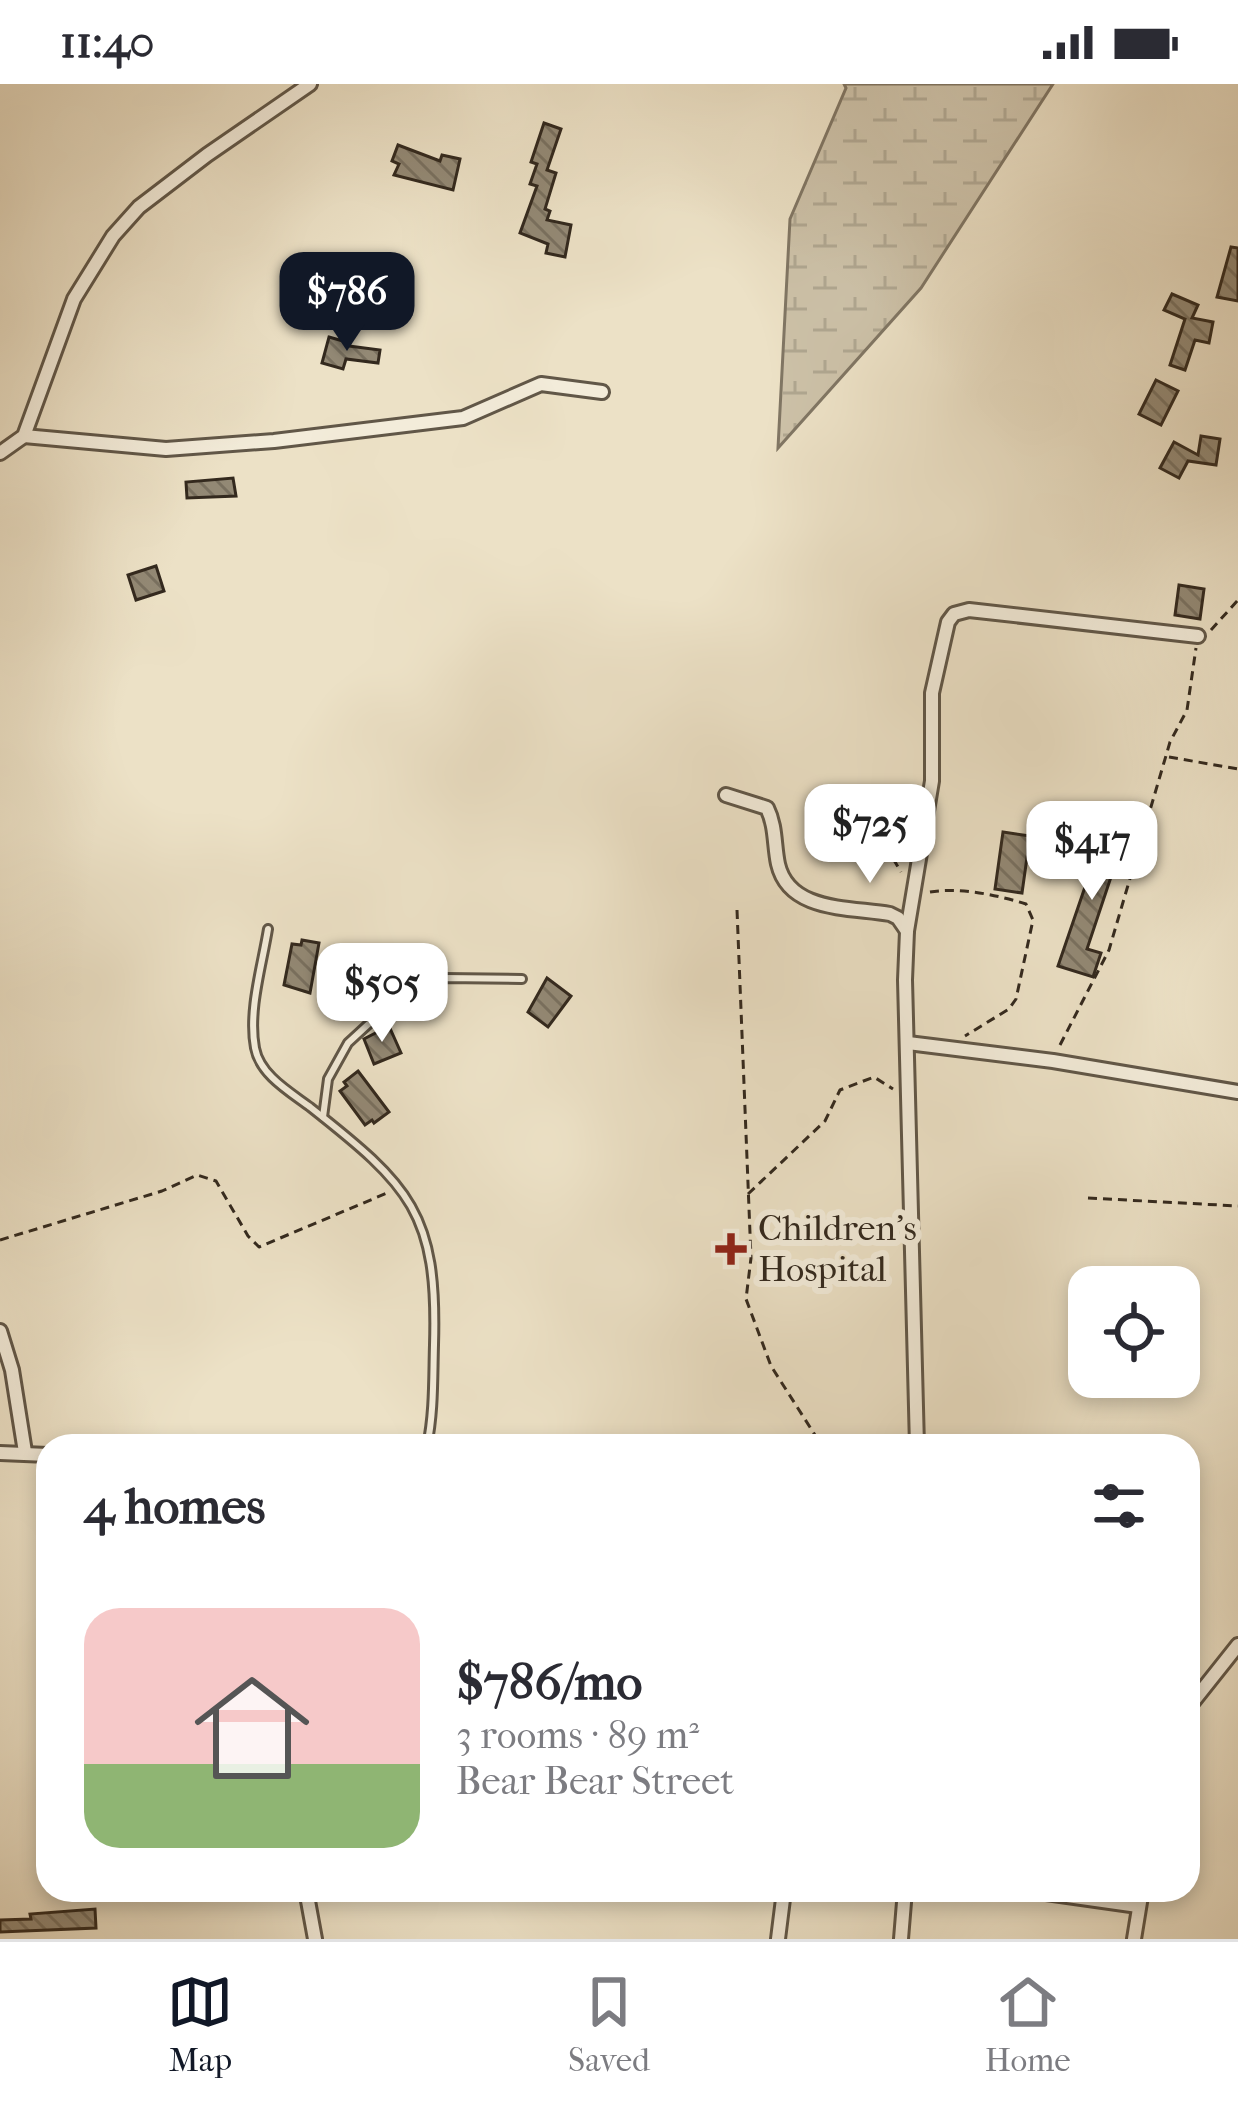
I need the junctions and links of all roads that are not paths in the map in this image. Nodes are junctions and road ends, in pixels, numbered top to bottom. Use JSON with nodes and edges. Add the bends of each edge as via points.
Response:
{"nodes":[{"id":1,"x":310,"y":84,"type":"edge"},
{"id":2,"x":602,"y":392,"type":"dead end"},
{"id":3,"x":23,"y":436,"type":"junction"},
{"id":4,"x":0,"y":453,"type":"edge"},
{"id":5,"x":1198,"y":636,"type":"road end"},
{"id":6,"x":726,"y":795,"type":"dead end"},
{"id":7,"x":268,"y":929,"type":"dead end"},
{"id":8,"x":908,"y":932,"type":"junction"},
{"id":9,"x":522,"y":979,"type":"dead end"},
{"id":10,"x":908,"y":1043,"type":"junction"},
{"id":11,"x":1238,"y":1092,"type":"edge"},
{"id":12,"x":323,"y":1117,"type":"junction"},
{"id":13,"x":0,"y":1330,"type":"edge"},
{"id":14,"x":428,"y":1434,"type":"edge"},
{"id":15,"x":917,"y":1434,"type":"edge"},
{"id":16,"x":25,"y":1452,"type":"junction"},
{"id":17,"x":0,"y":1453,"type":"edge"},
{"id":18,"x":36,"y":1453,"type":"edge"},
{"id":19,"x":1238,"y":1645,"type":"edge"},
{"id":20,"x":1200,"y":1693,"type":"edge"},
{"id":21,"x":308,"y":1902,"type":"edge"},
{"id":22,"x":783,"y":1902,"type":"edge"},
{"id":23,"x":904,"y":1902,"type":"edge"},
{"id":24,"x":1110,"y":1902,"type":"edge"},
{"id":25,"x":1139,"y":1902,"type":"edge"},
{"id":26,"x":1138,"y":1906,"type":"junction"},
{"id":27,"x":315,"y":1939,"type":"edge"},
{"id":28,"x":778,"y":1939,"type":"edge"},
{"id":29,"x":901,"y":1939,"type":"edge"},
{"id":30,"x":1134,"y":1939,"type":"edge"}],
"edges":[{"from":1,"to":3,"type":"street","via":[[207,154],[113,236],[74,299]]},
{"from":2,"to":3,"type":"street","via":[[541,384],[463,418],[274,442],[166,449]]},
{"from":3,"to":4,"type":"street"},
{"from":5,"to":8,"type":"street","via":[[954,614],[932,693],[932,781]]},
{"from":6,"to":8,"type":"street","via":[[767,808],[782,879],[793,894],[890,914]]},
{"from":7,"to":12,"type":"lane","via":[[255,1050],[268,1075]]},
{"from":8,"to":10,"type":"street"},
{"from":9,"to":12,"type":"lane","via":[[443,978],[400,995],[347,1043],[328,1079]]},
{"from":10,"to":11,"type":"street"},
{"from":10,"to":15,"type":"street"},
{"from":12,"to":14,"type":"lane","via":[[400,1188],[430,1249]]},
{"from":13,"to":16,"type":"street"},
{"from":16,"to":17,"type":"street"},
{"from":16,"to":18,"type":"street"},
{"from":19,"to":20,"type":"street"},
{"from":21,"to":27,"type":"street"},
{"from":22,"to":28,"type":"street"},
{"from":23,"to":29,"type":"street"},
{"from":24,"to":26,"type":"street"},
{"from":25,"to":26,"type":"street"},
{"from":26,"to":30,"type":"street"}]}
